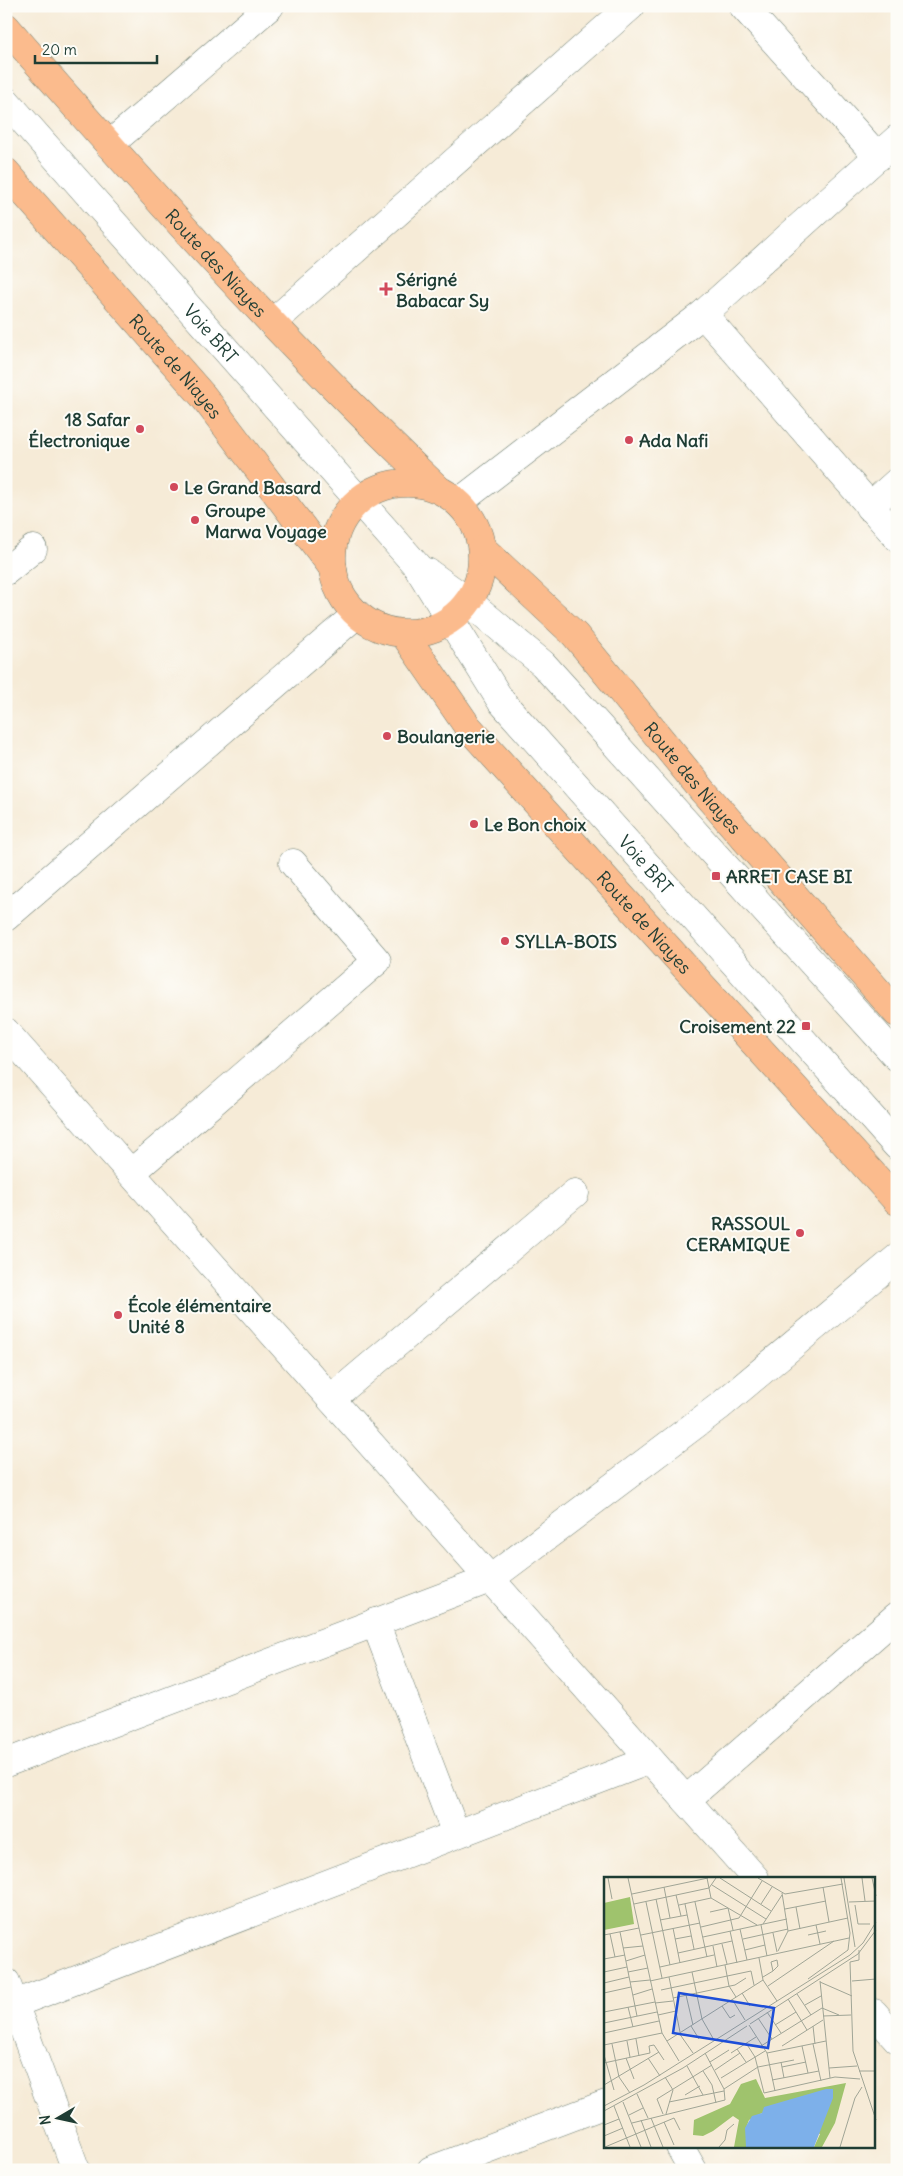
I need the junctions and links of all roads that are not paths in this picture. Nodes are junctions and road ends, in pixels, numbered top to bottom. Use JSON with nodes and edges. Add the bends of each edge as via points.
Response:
{"nodes":[{"id":1,"x":270,"y":6,"type":"edge"},
{"id":2,"x":631,"y":6,"type":"edge"},
{"id":3,"x":743,"y":6,"type":"edge"},
{"id":4,"x":6,"y":27,"type":"edge"},
{"id":5,"x":6,"y":101,"type":"edge"},
{"id":6,"x":109,"y":145,"type":"junction"},
{"id":7,"x":887,"y":148,"type":"edge"},
{"id":8,"x":6,"y":172,"type":"edge"},
{"id":9,"x":703,"y":314,"type":"junction"},
{"id":10,"x":272,"y":323,"type":"junction"},
{"id":11,"x":897,"y":482,"type":"edge"},
{"id":12,"x":448,"y":495,"type":"junction"},
{"id":13,"x":358,"y":498,"type":"junction"},
{"id":14,"x":869,"y":507,"type":"junction"},
{"id":15,"x":897,"y":538,"type":"edge"},
{"id":16,"x":33,"y":549,"type":"dead end"},
{"id":17,"x":483,"y":549,"type":"junction"},
{"id":18,"x":333,"y":568,"type":"junction"},
{"id":19,"x":6,"y":572,"type":"edge"},
{"id":20,"x":460,"y":611,"type":"junction"},
{"id":21,"x":356,"y":614,"type":"junction"},
{"id":22,"x":404,"y":634,"type":"junction"},
{"id":23,"x":294,"y":863,"type":"dead end"},
{"id":24,"x":6,"y":917,"type":"edge"},
{"id":25,"x":897,"y":1014,"type":"edge"},
{"id":26,"x":6,"y":1032,"type":"edge"},
{"id":27,"x":897,"y":1057,"type":"edge"},
{"id":28,"x":897,"y":1146,"type":"edge"},
{"id":29,"x":132,"y":1173,"type":"junction"},
{"id":30,"x":575,"y":1193,"type":"dead end"},
{"id":31,"x":897,"y":1201,"type":"edge"},
{"id":32,"x":897,"y":1258,"type":"edge"},
{"id":33,"x":330,"y":1399,"type":"junction"},
{"id":34,"x":490,"y":1579,"type":"junction"},
{"id":35,"x":897,"y":1616,"type":"edge"},
{"id":36,"x":375,"y":1622,"type":"junction"},
{"id":37,"x":650,"y":1760,"type":"junction"},
{"id":38,"x":6,"y":1763,"type":"edge"},
{"id":39,"x":686,"y":1800,"type":"junction"},
{"id":40,"x":456,"y":1834,"type":"junction"},
{"id":41,"x":754,"y":1877,"type":"edge"},
{"id":42,"x":10,"y":1993,"type":"edge"},
{"id":43,"x":604,"y":2105,"type":"edge"},
{"id":44,"x":681,"y":2148,"type":"edge"},
{"id":45,"x":76,"y":2170,"type":"edge"},
{"id":46,"x":431,"y":2170,"type":"edge"},
{"id":47,"x":693,"y":2170,"type":"edge"}],
"edges":[{"from":1,"to":6,"type":"street"},
{"from":2,"to":10,"type":"street"},
{"from":3,"to":7,"type":"street"},
{"from":4,"to":6,"type":"main road","name":"Route des Niayes"},
{"from":5,"to":13,"type":"street","name":"Voie BRT"},
{"from":6,"to":10,"type":"main road","name":"Route des Niayes"},
{"from":7,"to":9,"type":"street"},
{"from":8,"to":18,"type":"main road","name":"Route de Niayes","via":[[203,396]]},
{"from":9,"to":12,"type":"street"},
{"from":9,"to":14,"type":"street"},
{"from":10,"to":12,"type":"main road","name":"Route des Niayes","via":[[356,412]]},
{"from":11,"to":14,"type":"street"},
{"from":12,"to":13,"type":"main road","via":[[412,483],[385,486]]},
{"from":12,"to":17,"type":"main road","via":[[475,524]]},
{"from":13,"to":18,"type":"main road","name":"Route de Niayes","via":[[344,517],[334,542]]},
{"from":13,"to":20,"type":"street","name":"Voie BRT"},
{"from":14,"to":15,"type":"street"},
{"from":16,"to":19,"type":"street"},
{"from":17,"to":20,"type":"main road","via":[[482,575]]},
{"from":17,"to":25,"type":"main road","name":"Route des Niayes","via":[[575,635],[704,791]]},
{"from":18,"to":21,"type":"main road","name":"Route de Niayes","via":[[340,593]]},
{"from":20,"to":22,"type":"main road","name":"Route de Niayes","via":[[430,631]]},
{"from":20,"to":27,"type":"street","name":"Voie BRT","via":[[543,664]]},
{"from":20,"to":28,"type":"street","name":"Voie BRT","via":[[501,701]]},
{"from":21,"to":22,"type":"main road","name":"Route de Niayes","via":[[379,629]]},
{"from":21,"to":24,"type":"street"},
{"from":22,"to":31,"type":"main road","name":"Route de Niayes","via":[[468,727]]},
{"from":23,"to":29,"type":"street","via":[[377,961]]},
{"from":26,"to":29,"type":"street"},
{"from":29,"to":33,"type":"street"},
{"from":30,"to":33,"type":"street"},
{"from":32,"to":34,"type":"street","via":[[720,1406]]},
{"from":33,"to":34,"type":"street"},
{"from":34,"to":36,"type":"street"},
{"from":34,"to":37,"type":"street"},
{"from":35,"to":39,"type":"street"},
{"from":36,"to":38,"type":"street"},
{"from":36,"to":40,"type":"street"},
{"from":37,"to":39,"type":"street"},
{"from":37,"to":40,"type":"street"},
{"from":39,"to":41,"type":"street"},
{"from":40,"to":42,"type":"street"},
{"from":42,"to":45,"type":"street"},
{"from":43,"to":46,"type":"street"},
{"from":44,"to":47,"type":"street"}]}
